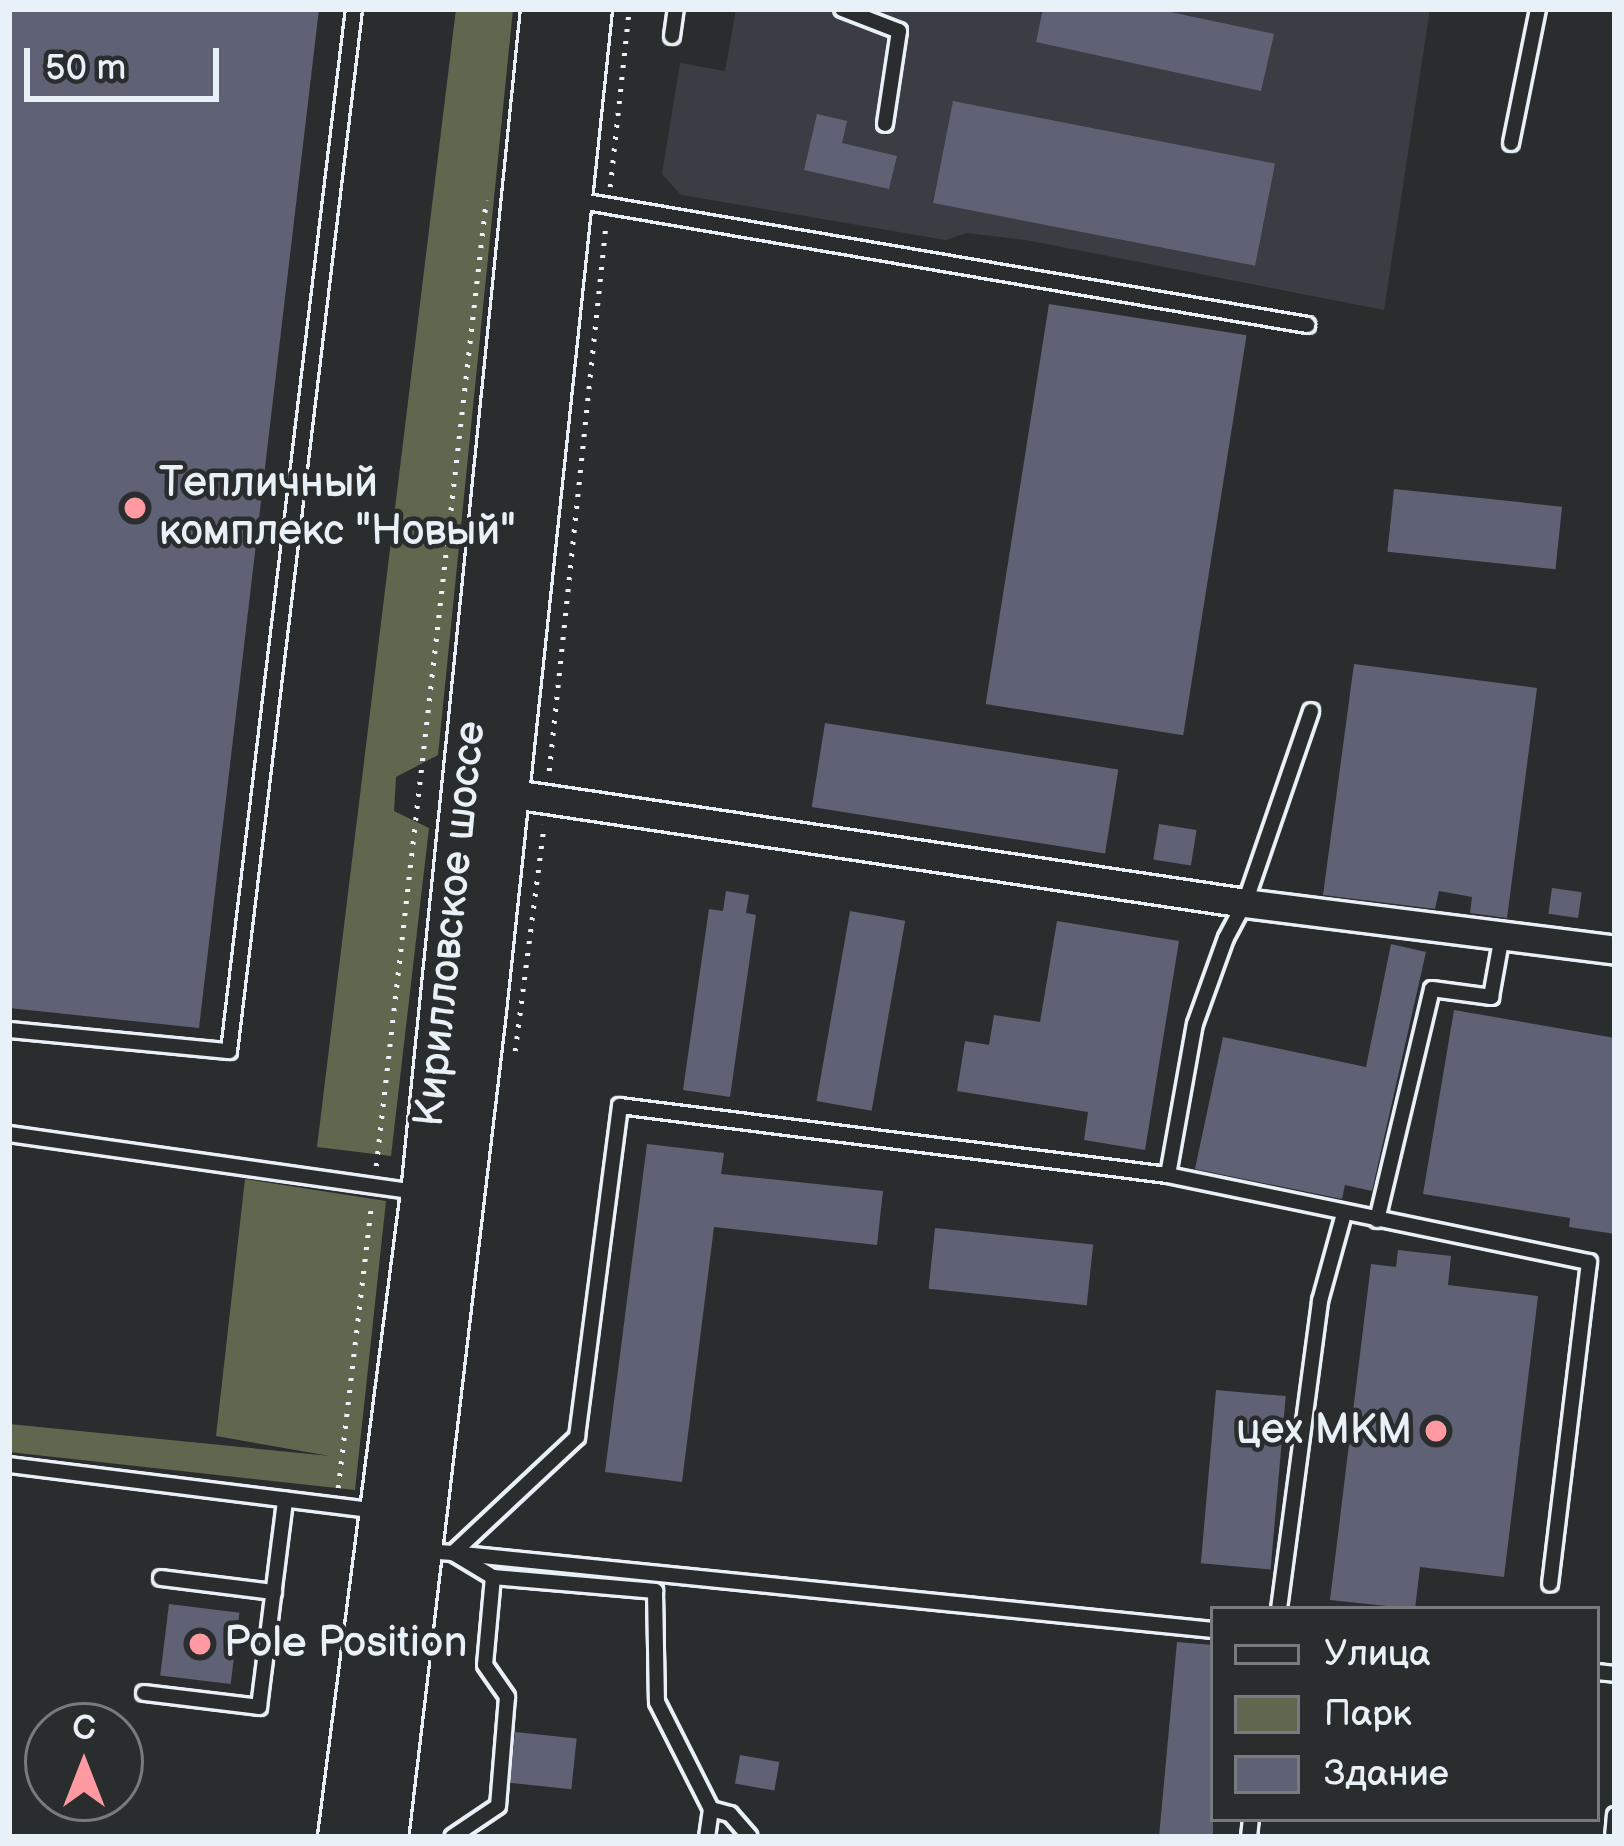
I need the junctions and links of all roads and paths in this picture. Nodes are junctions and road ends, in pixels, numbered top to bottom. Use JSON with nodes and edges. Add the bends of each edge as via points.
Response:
{"nodes":[{"id":1,"x":354,"y":9,"type":"edge"},
{"id":2,"x":544,"y":9,"type":"edge"},
{"id":3,"x":588,"y":9,"type":"edge"},
{"id":4,"x":629,"y":9,"type":"edge"},
{"id":5,"x":676,"y":9,"type":"edge"},
{"id":6,"x":842,"y":9,"type":"edge"},
{"id":7,"x":1538,"y":9,"type":"edge"},
{"id":8,"x":672,"y":36,"type":"dead end"},
{"id":9,"x":884,"y":124,"type":"dead end"},
{"id":10,"x":1510,"y":143,"type":"dead end"},
{"id":11,"x":487,"y":194,"type":"dead end"},
{"id":12,"x":589,"y":202,"type":"junction"},
{"id":13,"x":1307,"y":325,"type":"dead end"},
{"id":14,"x":1311,"y":710,"type":"dead end"},
{"id":15,"x":506,"y":794,"type":"junction"},
{"id":16,"x":1244,"y":903,"type":"junction"},
{"id":17,"x":1502,"y":935,"type":"junction"},
{"id":18,"x":1615,"y":950,"type":"edge"},
{"id":19,"x":9,"y":1030,"type":"edge"},
{"id":20,"x":9,"y":1134,"type":"edge"},
{"id":21,"x":1168,"y":1175,"type":"junction"},
{"id":22,"x":373,"y":1186,"type":"junction"},
{"id":23,"x":424,"y":1193,"type":"junction"},
{"id":24,"x":1344,"y":1214,"type":"junction"},
{"id":25,"x":1378,"y":1220,"type":"junction"},
{"id":26,"x":9,"y":1465,"type":"edge"},
{"id":27,"x":285,"y":1500,"type":"junction"},
{"id":28,"x":336,"y":1506,"type":"junction"},
{"id":29,"x":420,"y":1533,"type":"junction"},
{"id":30,"x":493,"y":1577,"type":"junction"},
{"id":31,"x":161,"y":1578,"type":"dead end"},
{"id":32,"x":1550,"y":1584,"type":"dead end"},
{"id":33,"x":274,"y":1592,"type":"junction"},
{"id":34,"x":1279,"y":1606,"type":"edge"},
{"id":35,"x":1210,"y":1630,"type":"edge"},
{"id":36,"x":144,"y":1693,"type":"dead end"},
{"id":37,"x":711,"y":1809,"type":"junction"},
{"id":38,"x":1615,"y":1815,"type":"edge"},
{"id":39,"x":478,"y":1819,"type":"junction"},
{"id":40,"x":341,"y":1837,"type":"edge"},
{"id":41,"x":384,"y":1837,"type":"edge"},
{"id":42,"x":452,"y":1837,"type":"edge"},
{"id":43,"x":476,"y":1837,"type":"edge"},
{"id":44,"x":707,"y":1837,"type":"edge"},
{"id":45,"x":750,"y":1837,"type":"edge"},
{"id":46,"x":1613,"y":1837,"type":"edge"}],
"edges":[{"from":1,"to":19,"type":"lane","via":[[229,1051]]},
{"from":2,"to":15,"type":"main road","name":"Кирилловское шоссе"},
{"from":3,"to":12,"type":"main road","name":"Кирилловское шоссе"},
{"from":4,"to":12,"type":"path"},
{"from":5,"to":8,"type":"lane"},
{"from":6,"to":9,"type":"lane","via":[[899,31]]},
{"from":7,"to":10,"type":"lane"},
{"from":11,"to":22,"type":"path"},
{"from":12,"to":13,"type":"lane"},
{"from":12,"to":15,"type":"main road","name":"Кирилловское шоссе"},
{"from":12,"to":15,"type":"path"},
{"from":14,"to":16,"type":"lane"},
{"from":15,"to":16,"type":"street"},
{"from":15,"to":23,"type":"main road","name":"Кирилловское шоссе"},
{"from":15,"to":29,"type":"main road","name":"Кирилловское шоссе"},
{"from":16,"to":17,"type":"street"},
{"from":16,"to":21,"type":"lane","via":[[1195,1024]]},
{"from":17,"to":18,"type":"street"},
{"from":17,"to":25,"type":"lane","via":[[1491,997],[1432,989]]},
{"from":20,"to":22,"type":"lane"},
{"from":21,"to":24,"type":"lane"},
{"from":21,"to":29,"type":"lane","via":[[620,1106],[578,1437]]},
{"from":22,"to":23,"type":"lane"},
{"from":22,"to":28,"type":"path"},
{"from":23,"to":29,"type":"main road","name":"Кирилловское шоссе"},
{"from":24,"to":25,"type":"lane"},
{"from":24,"to":34,"type":"lane","via":[[1320,1301]]},
{"from":25,"to":32,"type":"lane","via":[[1589,1262]]},
{"from":26,"to":27,"type":"lane"},
{"from":27,"to":28,"type":"lane"},
{"from":27,"to":33,"type":"lane"},
{"from":28,"to":29,"type":"lane"},
{"from":29,"to":30,"type":"lane"},
{"from":29,"to":35,"type":"lane"},
{"from":29,"to":40,"type":"main road","name":"Кирилловское шоссе"},
{"from":29,"to":41,"type":"main road","name":"Кирилловское шоссе"},
{"from":30,"to":37,"type":"lane","via":[[656,1591],[657,1702]]},
{"from":30,"to":39,"type":"lane","via":[[484,1665],[507,1697],[497,1806]]},
{"from":31,"to":33,"type":"lane"},
{"from":33,"to":36,"type":"lane","via":[[259,1707]]},
{"from":37,"to":44,"type":"lane"},
{"from":37,"to":45,"type":"lane","via":[[730,1814]]},
{"from":38,"to":46,"type":"lane"},
{"from":39,"to":42,"type":"lane"},
{"from":39,"to":43,"type":"lane"}]}
